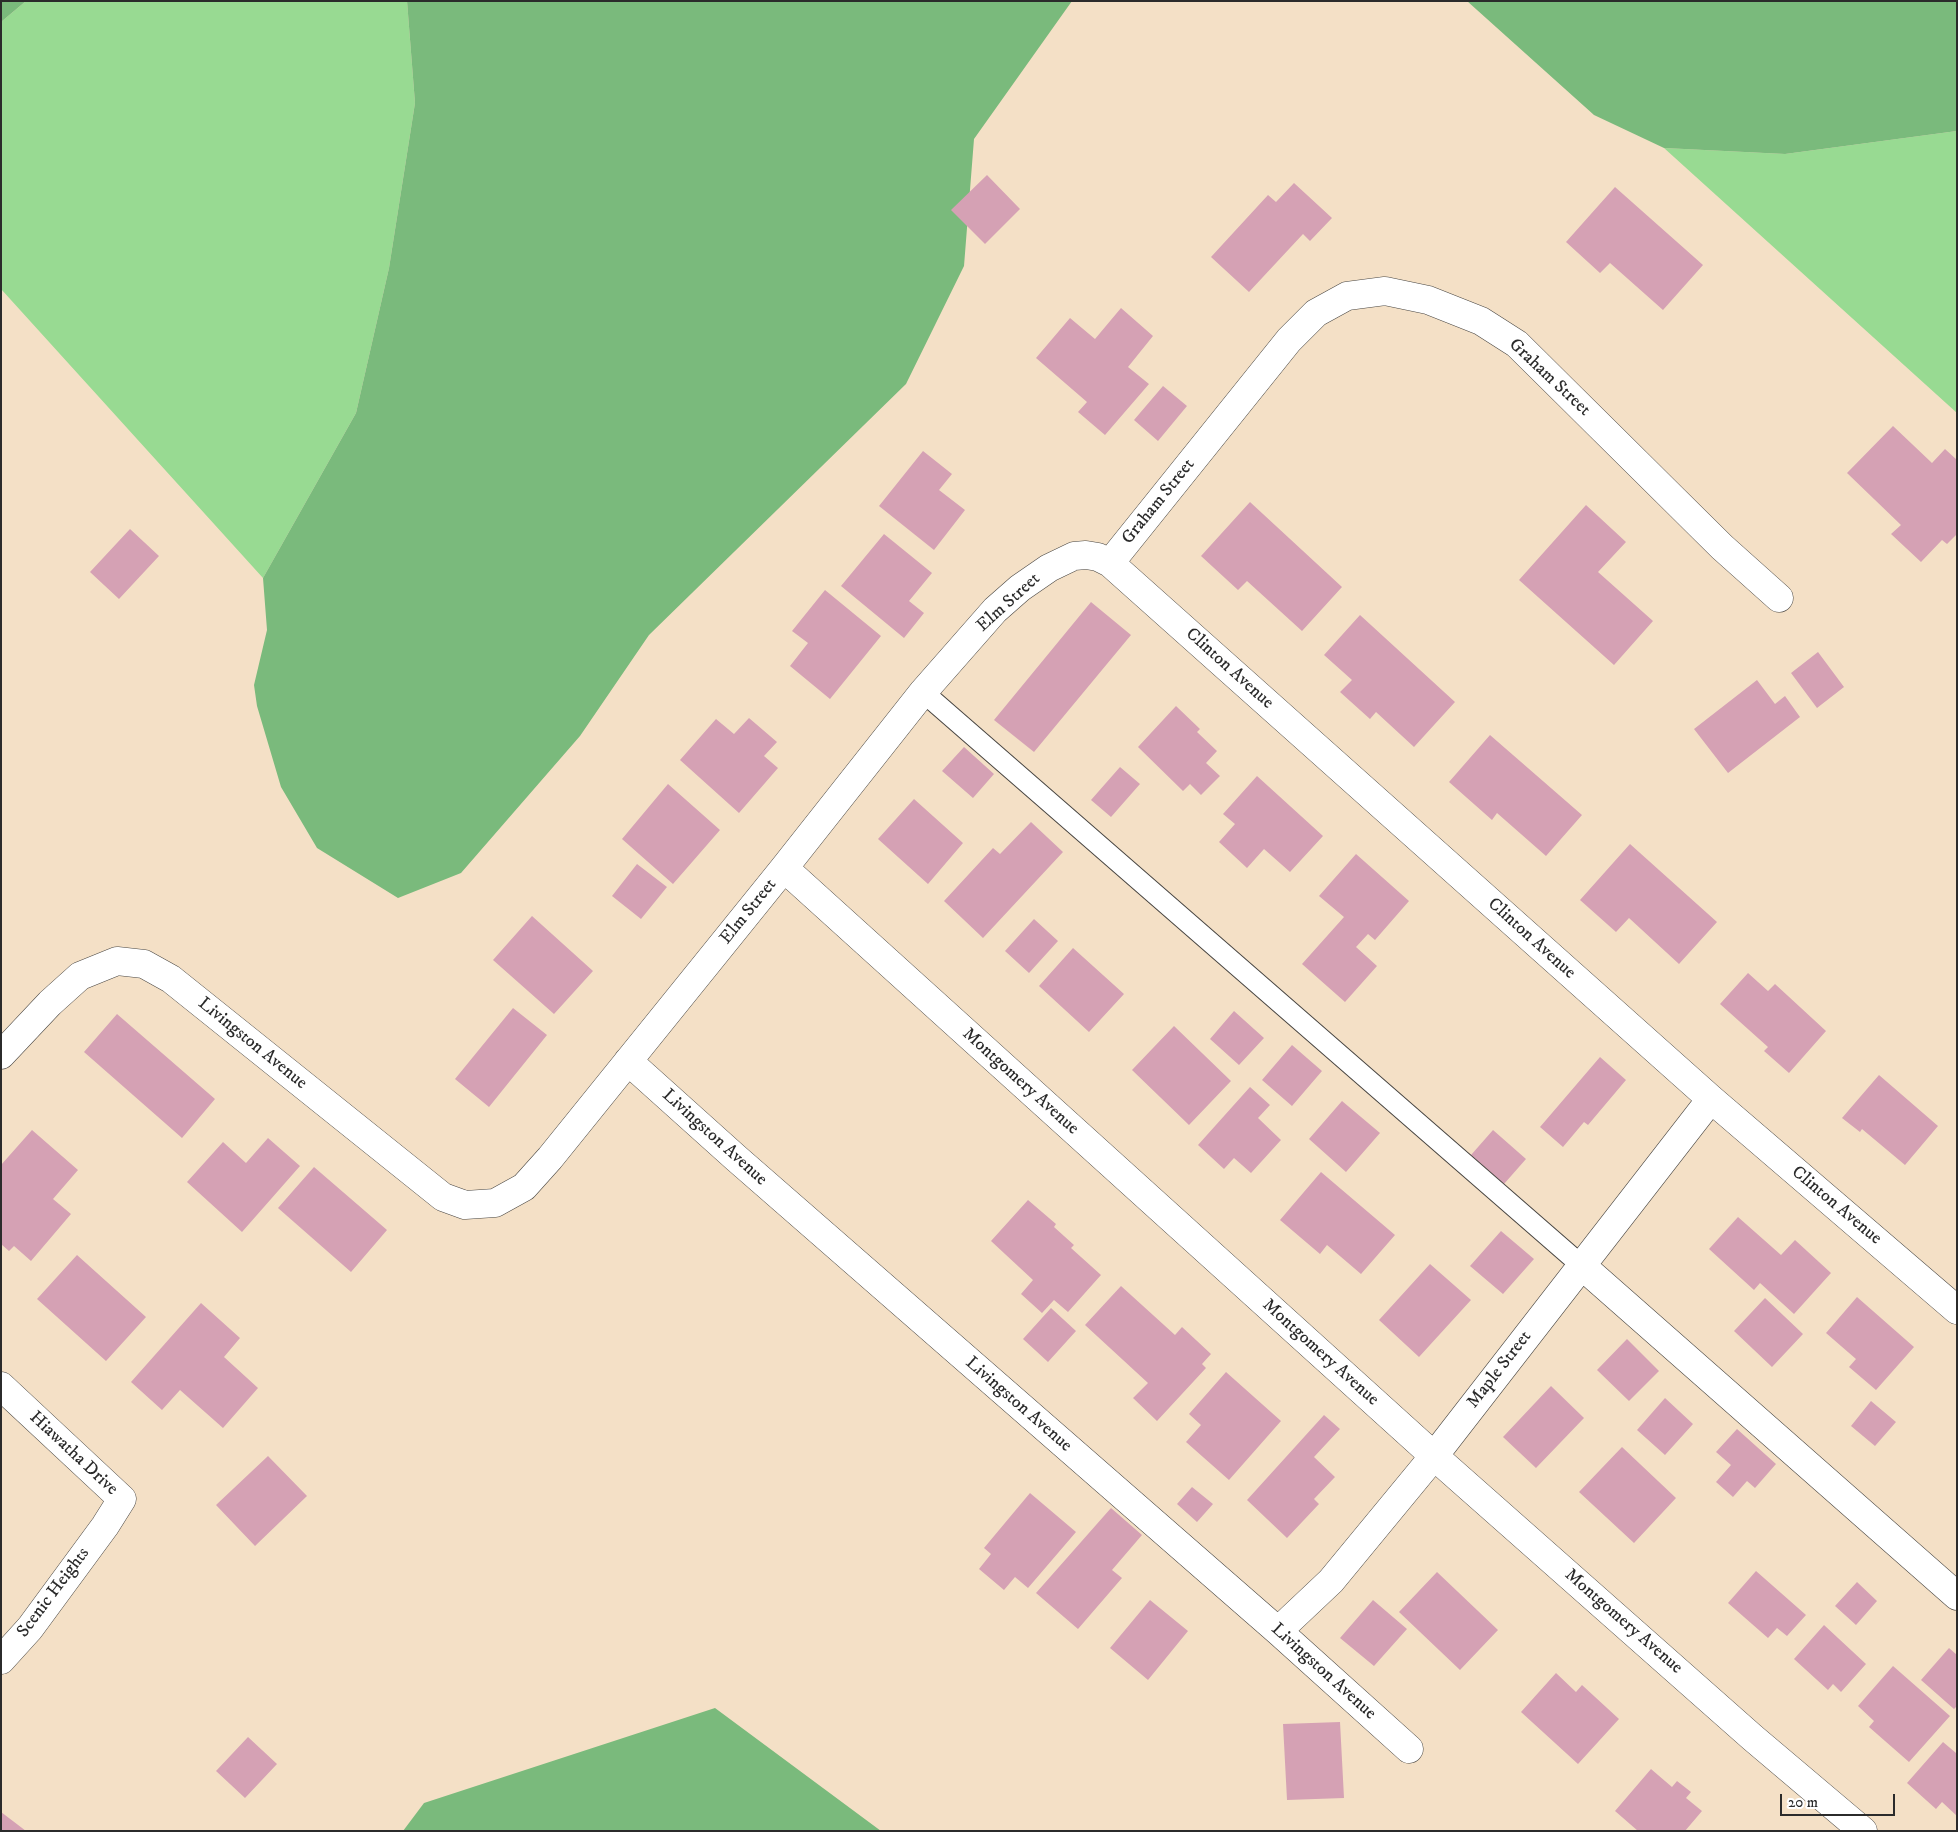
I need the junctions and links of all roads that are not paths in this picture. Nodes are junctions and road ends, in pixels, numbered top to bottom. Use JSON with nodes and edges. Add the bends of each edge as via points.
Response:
{"nodes":[{"id":1,"x":1110,"y":563,"type":"junction"},
{"id":2,"x":1779,"y":598,"type":"dead end"},
{"id":3,"x":923,"y":692,"type":"junction"},
{"id":4,"x":784,"y":868,"type":"junction"},
{"id":5,"x":1,"y":1055,"type":"edge"},
{"id":6,"x":628,"y":1061,"type":"junction"},
{"id":7,"x":1711,"y":1099,"type":"junction"},
{"id":8,"x":378,"y":1146,"type":"joint"},
{"id":9,"x":1581,"y":1265,"type":"junction"},
{"id":10,"x":1957,"y":1310,"type":"edge"},
{"id":11,"x":1,"y":1386,"type":"edge"},
{"id":12,"x":1434,"y":1456,"type":"junction"},
{"id":13,"x":105,"y":1526,"type":"joint"},
{"id":14,"x":1957,"y":1596,"type":"edge"},
{"id":15,"x":1278,"y":1631,"type":"junction"},
{"id":16,"x":1,"y":1660,"type":"edge"},
{"id":17,"x":1409,"y":1749,"type":"dead end"},
{"id":18,"x":1863,"y":1831,"type":"edge"}],
"edges":[{"from":1,"to":2,"type":"street","name":"Graham Street","via":[[1289,340],[1316,313],[1347,296],[1385,291],[1428,300],[1481,321],[1517,344],[1722,547]]},
{"from":1,"to":3,"type":"street","name":"Elm Street","via":[[1098,557],[1080,555],[1063,560],[1020,588],[995,610]]},
{"from":1,"to":7,"type":"street","name":"Clinton Avenue"},
{"from":3,"to":4,"type":"street","name":"Elm Street"},
{"from":3,"to":9,"type":"lane"},
{"from":4,"to":6,"type":"street","name":"Elm Street"},
{"from":4,"to":12,"type":"street","name":"Montgomery Avenue"},
{"from":5,"to":8,"type":"street","name":"Livingston Avenue","via":[[80,976],[117,961],[144,964],[171,979]]},
{"from":6,"to":8,"type":"street","name":"Elm Street","via":[[524,1187],[495,1203],[465,1205],[443,1197]]},
{"from":6,"to":15,"type":"street","name":"Livingston Avenue"},
{"from":7,"to":9,"type":"street","name":"Maple Street"},
{"from":7,"to":10,"type":"street","name":"Clinton Avenue"},
{"from":9,"to":12,"type":"street","name":"Maple Street"},
{"from":9,"to":14,"type":"street"},
{"from":11,"to":13,"type":"street","name":"Hiawatha Drive","via":[[122,1500]]},
{"from":12,"to":15,"type":"street","name":"Maple Street","via":[[1331,1581]]},
{"from":12,"to":18,"type":"street","name":"Montgomery Avenue"},
{"from":13,"to":16,"type":"street","name":"Scenic Heights","via":[[30,1628]]},
{"from":15,"to":17,"type":"street","name":"Livingston Avenue"}]}
